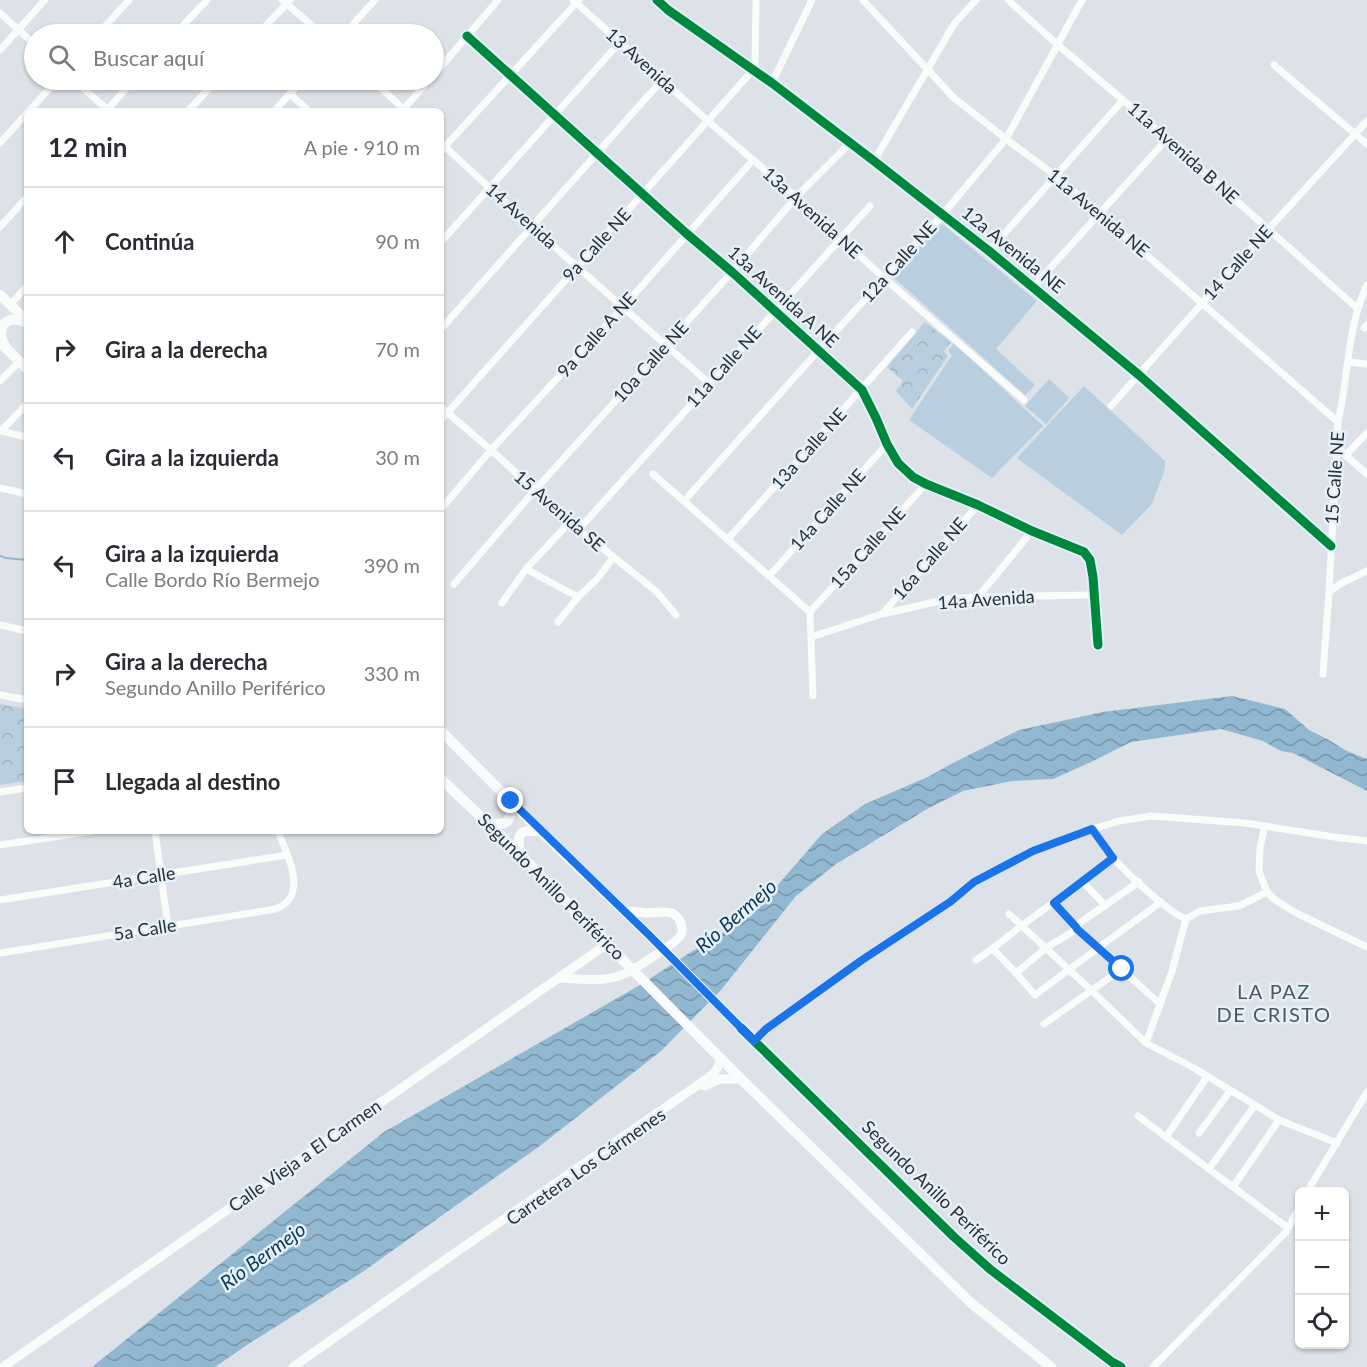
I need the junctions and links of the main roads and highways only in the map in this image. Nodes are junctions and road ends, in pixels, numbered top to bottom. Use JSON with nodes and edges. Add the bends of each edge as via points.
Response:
{"nodes":[{"id":1,"x":0,"y":295,"type":"edge"},
{"id":2,"x":24,"y":319,"type":"edge"},
{"id":3,"x":24,"y":321,"type":"edge"},
{"id":4,"x":4,"y":346,"type":"edge"},
{"id":5,"x":23,"y":365,"type":"edge"},
{"id":6,"x":444,"y":734,"type":"edge"},
{"id":7,"x":444,"y":782,"type":"edge"},
{"id":8,"x":511,"y":801,"type":"junction"},
{"id":9,"x":488,"y":823,"type":"junction"},
{"id":10,"x":540,"y":831,"type":"junction"},
{"id":11,"x":519,"y":853,"type":"junction"},
{"id":12,"x":1116,"y":1365,"type":"edge"},
{"id":13,"x":1051,"y":1367,"type":"edge"}],
"edges":[{"from":1,"to":2,"type":"main road"},
{"from":3,"to":4,"type":"main road","via":[[12,319],[3,324]]},
{"from":4,"to":5,"type":"main road"},
{"from":6,"to":8,"type":"main road","name":"Segundo Anillo Periférico"},
{"from":7,"to":9,"type":"main road","name":"Segundo Anillo Periférico"},
{"from":8,"to":9,"type":"main road","via":[[506,824]]},
{"from":8,"to":10,"type":"main road","name":"Segundo Anillo Periférico"},
{"from":9,"to":11,"type":"main road","name":"Segundo Anillo Periférico"},
{"from":10,"to":11,"type":"main road","via":[[523,831],[518,841]]},
{"from":10,"to":12,"type":"main road","name":"Segundo Anillo Periférico","via":[[954,1237]]},
{"from":11,"to":13,"type":"main road","name":"Segundo Anillo Periférico","via":[[971,1303]]}]}
